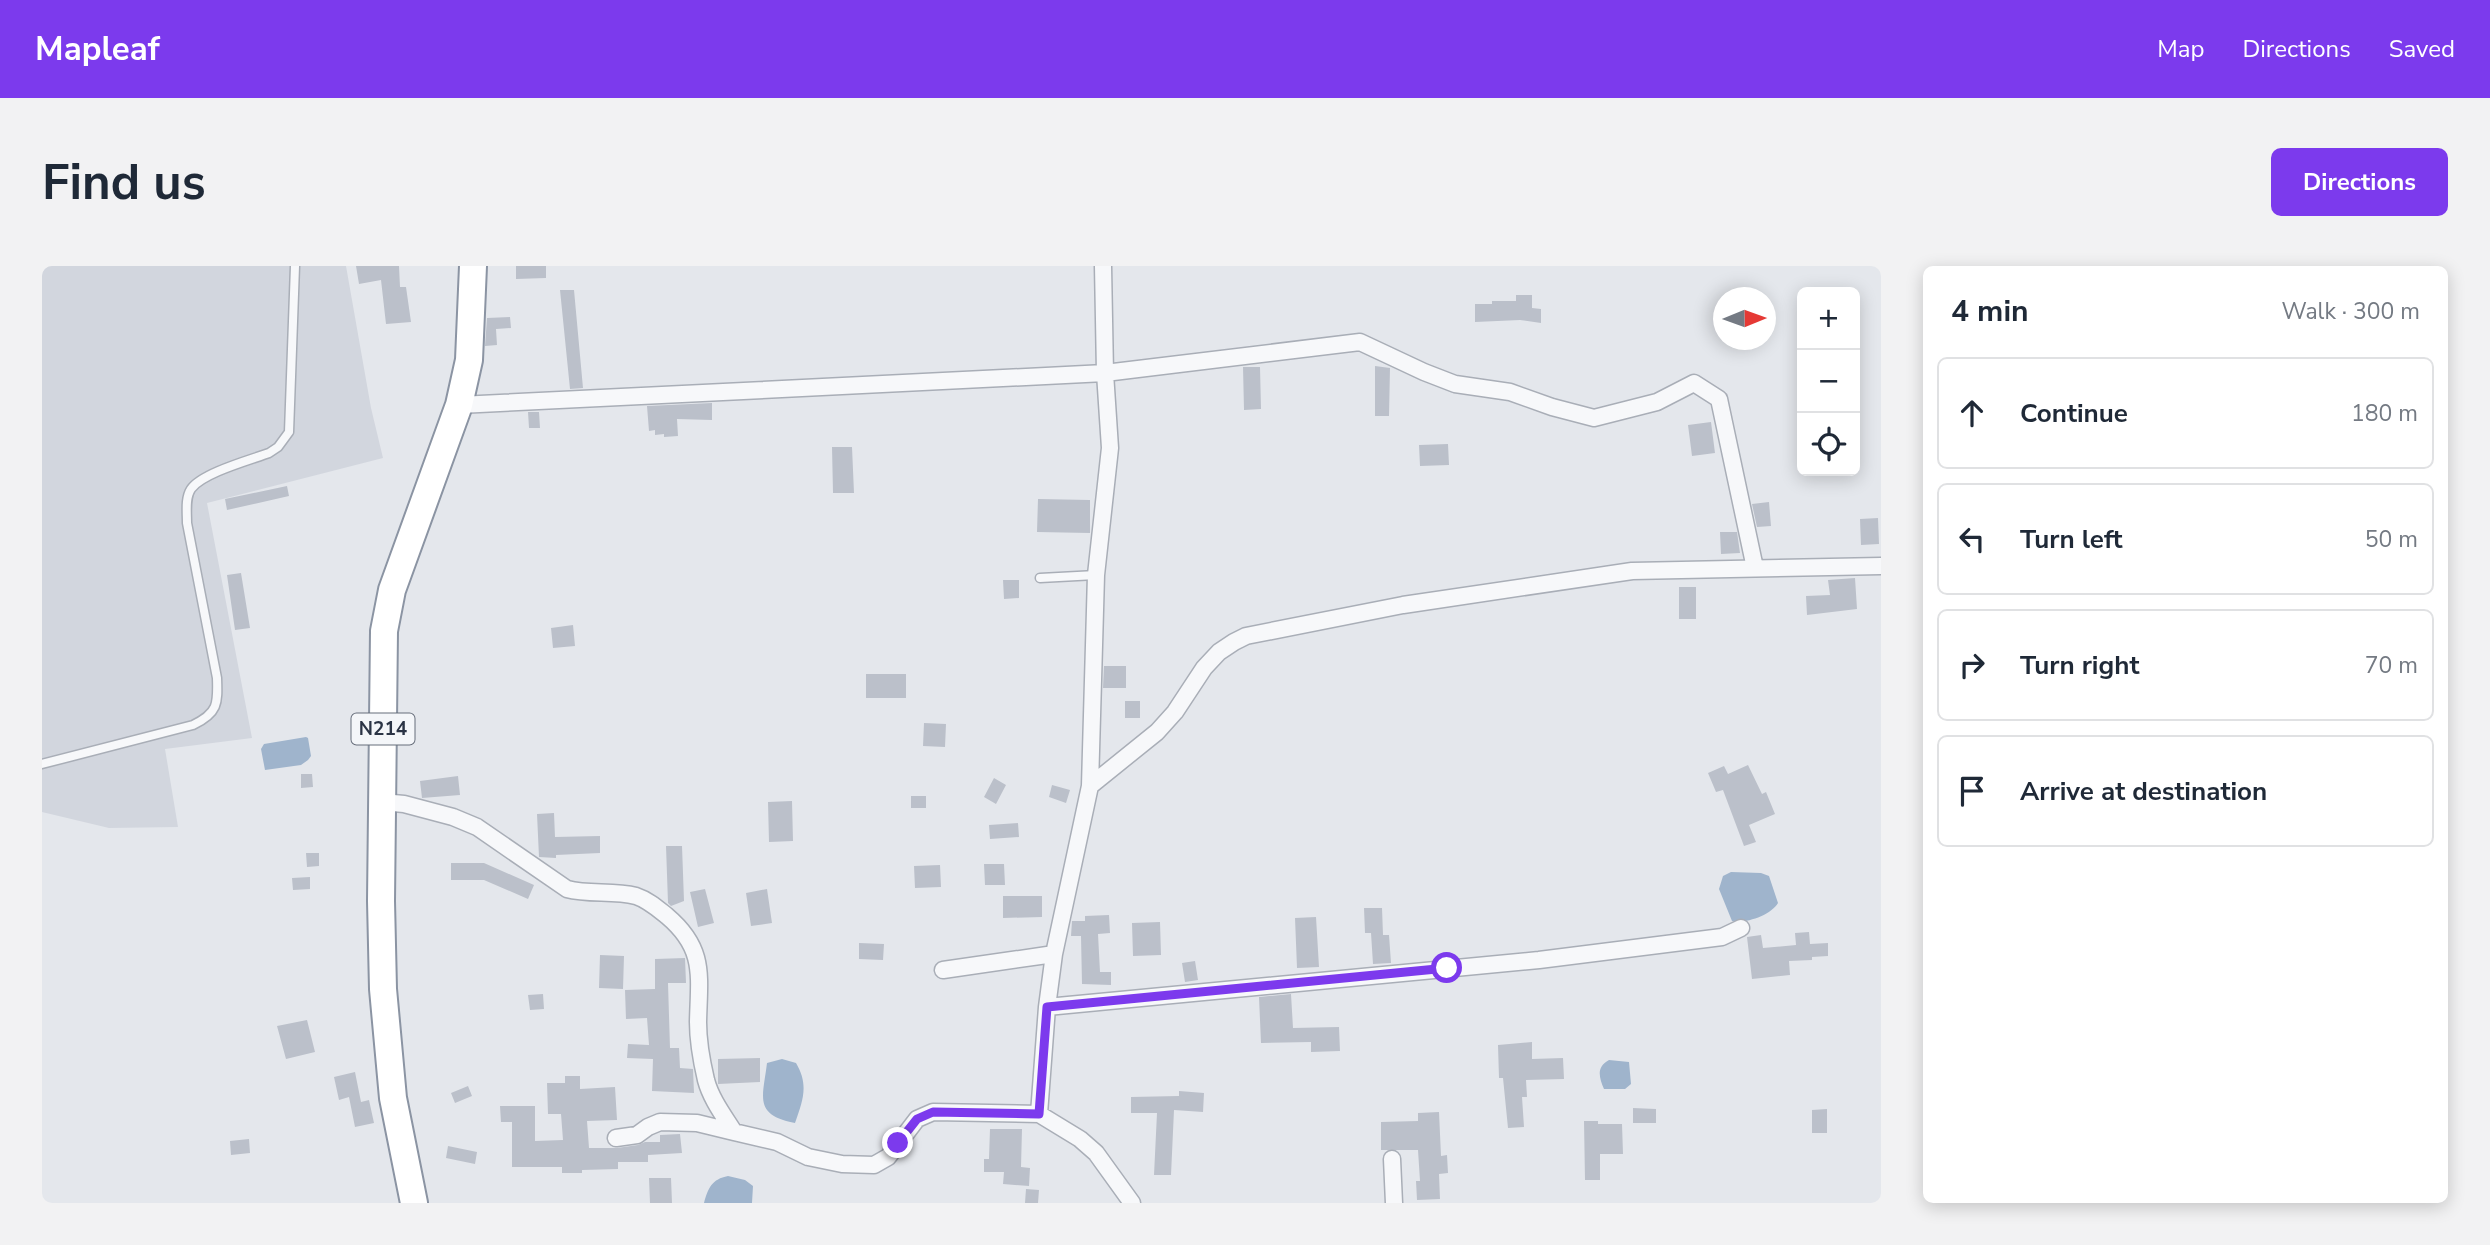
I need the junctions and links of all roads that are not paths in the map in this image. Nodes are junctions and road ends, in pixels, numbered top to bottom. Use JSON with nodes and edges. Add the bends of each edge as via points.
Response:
{"nodes":[{"id":1,"x":295,"y":266,"type":"edge"},
{"id":2,"x":473,"y":266,"type":"edge"},
{"id":3,"x":1103,"y":266,"type":"edge"},
{"id":4,"x":1105,"y":373,"type":"junction"},
{"id":5,"x":459,"y":405,"type":"junction"},
{"id":6,"x":1881,"y":566,"type":"edge"},
{"id":7,"x":1755,"y":568,"type":"junction"},
{"id":8,"x":1096,"y":575,"type":"junction"},
{"id":9,"x":1040,"y":578,"type":"dead end"},
{"id":10,"x":42,"y":764,"type":"edge"},
{"id":11,"x":1090,"y":786,"type":"junction"},
{"id":12,"x":382,"y":802,"type":"junction"},
{"id":13,"x":1741,"y":928,"type":"dead end"},
{"id":14,"x":1054,"y":954,"type":"junction"},
{"id":15,"x":943,"y":970,"type":"dead end"},
{"id":16,"x":1047,"y":1007,"type":"junction"},
{"id":17,"x":1039,"y":1114,"type":"junction"},
{"id":18,"x":734,"y":1132,"type":"junction"},
{"id":19,"x":616,"y":1138,"type":"dead end"},
{"id":20,"x":1392,"y":1159,"type":"dead end"},
{"id":21,"x":414,"y":1203,"type":"edge"},
{"id":22,"x":1132,"y":1203,"type":"edge"},
{"id":23,"x":1394,"y":1203,"type":"edge"}],
"edges":[{"from":1,"to":10,"type":"lane","via":[[289,432],[269,453],[205,478],[188,496],[187,523],[217,678],[217,703],[212,713],[193,724]]},
{"from":2,"to":5,"type":"highway","number":"N214","via":[[469,360]]},
{"from":3,"to":4,"type":"street"},
{"from":4,"to":5,"type":"street"},
{"from":4,"to":7,"type":"street","via":[[1360,342],[1455,384],[1510,392],[1594,418],[1657,402],[1694,383],[1719,399]]},
{"from":4,"to":8,"type":"street","via":[[1110,447]]},
{"from":5,"to":12,"type":"highway","number":"N214","via":[[392,590],[384,631]]},
{"from":6,"to":7,"type":"street"},
{"from":7,"to":11,"type":"street","via":[[1632,571],[1403,605],[1246,636],[1219,652],[1204,668],[1157,732]]},
{"from":8,"to":9,"type":"lane"},
{"from":8,"to":11,"type":"street"},
{"from":11,"to":14,"type":"street"},
{"from":12,"to":18,"type":"street","via":[[404,804],[477,827],[567,889],[635,896],[650,902],[681,928],[697,955],[701,980],[698,1025],[706,1082]]},
{"from":12,"to":21,"type":"highway","number":"N214","via":[[383,989],[393,1098]]},
{"from":13,"to":16,"type":"street","via":[[1722,937],[1539,960]]},
{"from":14,"to":15,"type":"street"},
{"from":14,"to":16,"type":"street"},
{"from":16,"to":17,"type":"street"},
{"from":17,"to":18,"type":"street","via":[[933,1112],[917,1119],[888,1157],[874,1165],[808,1157],[777,1142]]},
{"from":17,"to":22,"type":"street","via":[[1096,1153]]},
{"from":18,"to":19,"type":"street","via":[[697,1123],[660,1122],[637,1135]]},
{"from":20,"to":23,"type":"street"}]}
